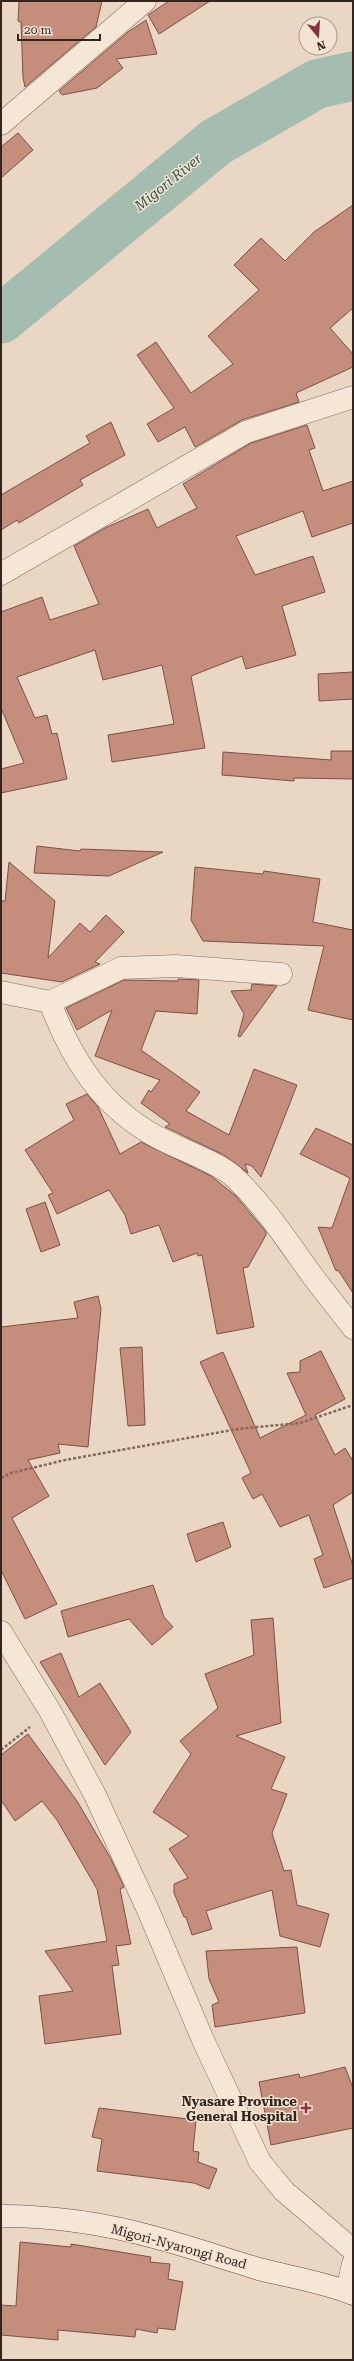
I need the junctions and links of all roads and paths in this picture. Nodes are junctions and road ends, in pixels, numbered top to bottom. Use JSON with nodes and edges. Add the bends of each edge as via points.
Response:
{"nodes":[{"id":1,"x":145,"y":1,"type":"edge"},
{"id":2,"x":1,"y":124,"type":"edge"},
{"id":3,"x":353,"y":397,"type":"edge"},
{"id":4,"x":1,"y":574,"type":"edge"},
{"id":5,"x":281,"y":974,"type":"dead end"},
{"id":6,"x":1,"y":992,"type":"edge"},
{"id":7,"x":50,"y":1002,"type":"junction"},
{"id":8,"x":353,"y":1328,"type":"edge"},
{"id":9,"x":353,"y":1405,"type":"edge"},
{"id":10,"x":1,"y":1478,"type":"edge"},
{"id":11,"x":1,"y":1632,"type":"edge"},
{"id":12,"x":50,"y":1711,"type":"junction"},
{"id":13,"x":1,"y":1750,"type":"edge"},
{"id":14,"x":1,"y":2216,"type":"edge"},
{"id":15,"x":353,"y":2250,"type":"edge"},
{"id":16,"x":353,"y":2264,"type":"edge"},
{"id":17,"x":350,"y":2293,"type":"edge"}],
"edges":[{"from":1,"to":2,"type":"street"},
{"from":3,"to":4,"type":"street","via":[[246,432]]},
{"from":5,"to":7,"type":"street","via":[[176,966],[121,968]]},
{"from":6,"to":7,"type":"street"},
{"from":7,"to":8,"type":"street","via":[[75,1059],[93,1083],[133,1121],[157,1137],[231,1174],[261,1205]]},
{"from":9,"to":10,"type":"path","via":[[300,1423],[238,1429],[65,1460],[11,1472]]},
{"from":11,"to":12,"type":"street"},
{"from":12,"to":13,"type":"path"},
{"from":12,"to":15,"type":"street","via":[[121,1848],[203,2040],[260,2162],[284,2191]]},
{"from":14,"to":17,"type":"street","name":"Migori-Nyarongi Road","via":[[112,2227]]},
{"from":16,"to":17,"type":"street"}]}
